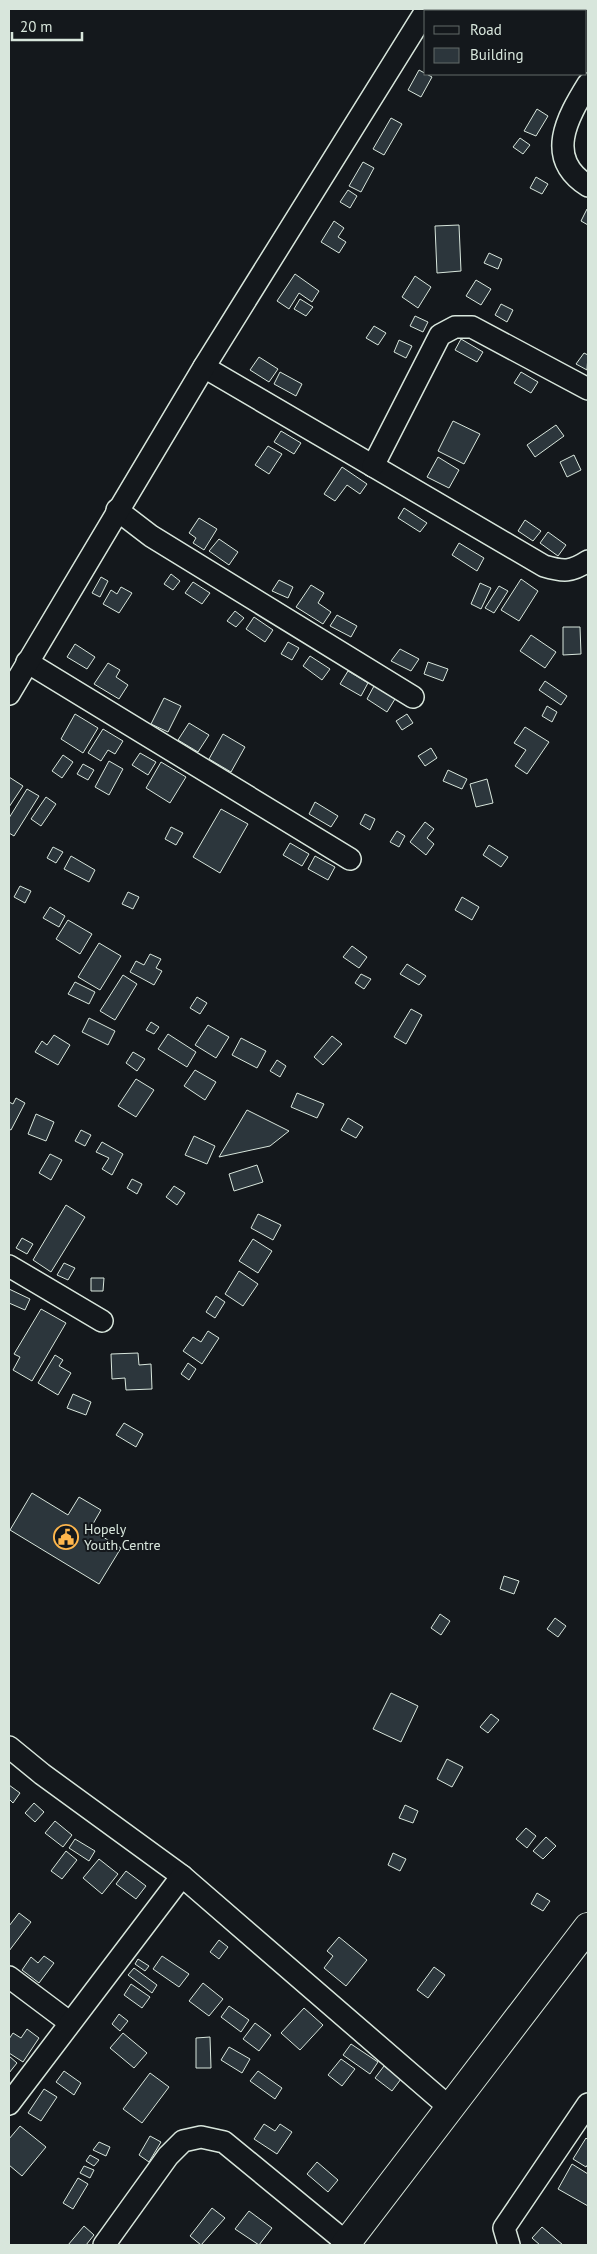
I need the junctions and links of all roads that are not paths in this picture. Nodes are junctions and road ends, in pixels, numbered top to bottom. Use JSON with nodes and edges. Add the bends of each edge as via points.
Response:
{"nodes":[{"id":1,"x":424,"y":12,"type":"edge"},
{"id":2,"x":588,"y":84,"type":"edge"},
{"id":3,"x":588,"y":186,"type":"edge"},
{"id":4,"x":204,"y":367,"type":"junction"},
{"id":5,"x":588,"y":389,"type":"edge"},
{"id":6,"x":373,"y":466,"type":"junction"},
{"id":7,"x":117,"y":510,"type":"junction"},
{"id":8,"x":588,"y":561,"type":"edge"},
{"id":9,"x":27,"y":662,"type":"junction"},
{"id":10,"x":9,"y":694,"type":"edge"},
{"id":11,"x":413,"y":697,"type":"dead end"},
{"id":12,"x":350,"y":859,"type":"dead end"},
{"id":13,"x":9,"y":1266,"type":"edge"},
{"id":14,"x":102,"y":1321,"type":"dead end"},
{"id":15,"x":9,"y":1747,"type":"edge"},
{"id":16,"x":182,"y":1876,"type":"junction"},
{"id":17,"x":588,"y":1927,"type":"edge"},
{"id":18,"x":9,"y":1977,"type":"edge"},
{"id":19,"x":69,"y":2022,"type":"junction"},
{"id":20,"x":9,"y":2104,"type":"edge"},
{"id":21,"x":588,"y":2104,"type":"edge"},
{"id":22,"x":450,"y":2107,"type":"junction"},
{"id":23,"x":346,"y":2244,"type":"edge"},
{"id":24,"x":104,"y":2245,"type":"edge"},
{"id":25,"x":509,"y":2245,"type":"edge"}],
"edges":[{"from":1,"to":4,"type":"street"},
{"from":2,"to":3,"type":"street","via":[[565,126],[563,144],[570,170]]},
{"from":4,"to":6,"type":"street"},
{"from":4,"to":7,"type":"street"},
{"from":5,"to":6,"type":"street","via":[[472,327],[455,327],[440,335]]},
{"from":6,"to":8,"type":"street","via":[[544,566],[575,570]]},
{"from":7,"to":9,"type":"street"},
{"from":7,"to":11,"type":"street","via":[[151,536]]},
{"from":9,"to":10,"type":"street"},
{"from":9,"to":12,"type":"street"},
{"from":13,"to":14,"type":"street"},
{"from":15,"to":16,"type":"street"},
{"from":16,"to":19,"type":"street"},
{"from":16,"to":22,"type":"street"},
{"from":17,"to":22,"type":"main road"},
{"from":18,"to":19,"type":"street"},
{"from":19,"to":20,"type":"street"},
{"from":21,"to":25,"type":"street","via":[[504,2228]]},
{"from":22,"to":23,"type":"main road"},
{"from":23,"to":24,"type":"street","via":[[224,2142],[201,2137],[183,2141],[168,2156]]}]}
